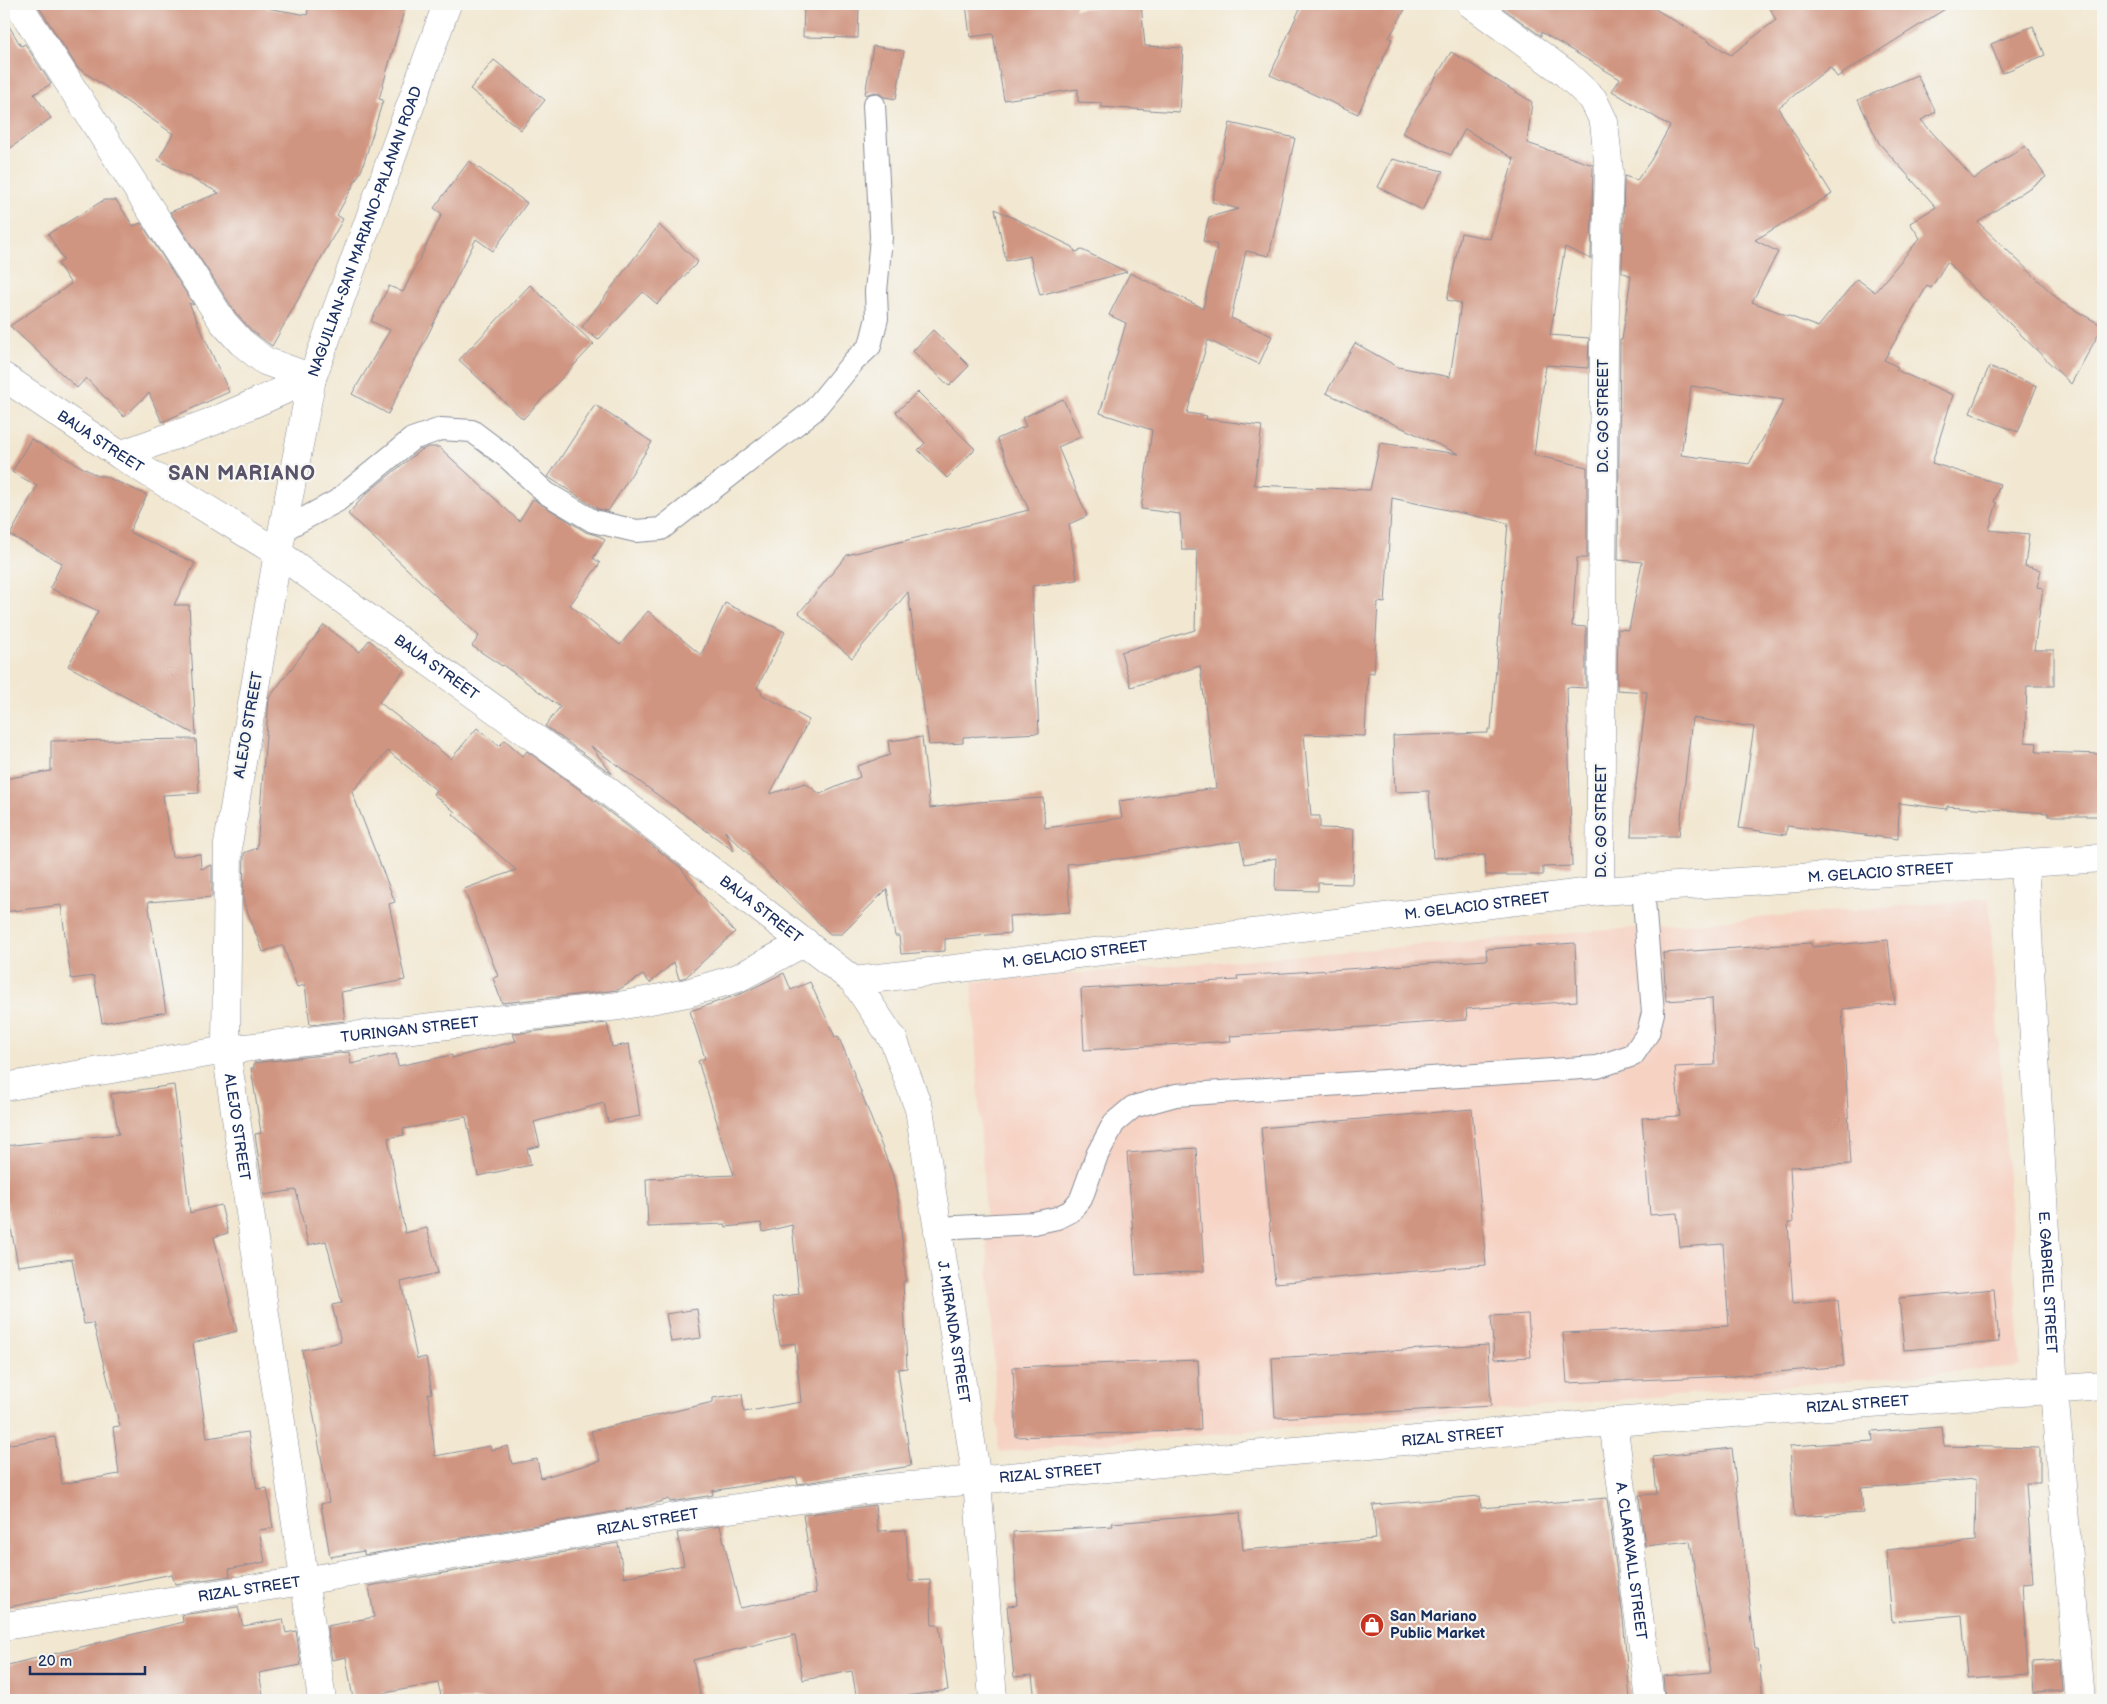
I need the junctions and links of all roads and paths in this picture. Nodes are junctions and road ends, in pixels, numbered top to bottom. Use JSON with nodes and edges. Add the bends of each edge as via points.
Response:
{"nodes":[{"id":1,"x":18,"y":4,"type":"edge"},
{"id":2,"x":447,"y":4,"type":"edge"},
{"id":3,"x":1471,"y":4,"type":"edge"},
{"id":4,"x":874,"y":105,"type":"dead end"},
{"id":5,"x":4,"y":377,"type":"edge"},
{"id":6,"x":312,"y":378,"type":"junction"},
{"id":7,"x":120,"y":455,"type":"junction"},
{"id":8,"x":280,"y":542,"type":"junction"},
{"id":9,"x":2103,"y":858,"type":"edge"},
{"id":10,"x":2024,"y":864,"type":"junction"},
{"id":11,"x":1643,"y":888,"type":"junction"},
{"id":12,"x":1600,"y":891,"type":"junction"},
{"id":13,"x":805,"y":942,"type":"junction"},
{"id":14,"x":854,"y":981,"type":"junction"},
{"id":15,"x":226,"y":1050,"type":"junction"},
{"id":16,"x":4,"y":1087,"type":"edge"},
{"id":17,"x":938,"y":1228,"type":"junction"},
{"id":18,"x":2103,"y":1386,"type":"edge"},
{"id":19,"x":2054,"y":1390,"type":"junction"},
{"id":20,"x":1613,"y":1422,"type":"junction"},
{"id":21,"x":977,"y":1480,"type":"junction"},
{"id":22,"x":304,"y":1581,"type":"junction"},
{"id":23,"x":4,"y":1626,"type":"edge"},
{"id":24,"x":322,"y":1700,"type":"edge"},
{"id":25,"x":993,"y":1700,"type":"edge"},
{"id":26,"x":1650,"y":1700,"type":"edge"},
{"id":27,"x":2080,"y":1700,"type":"edge"}],
"edges":[{"from":1,"to":6,"type":"street","via":[[223,322],[265,361]]},
{"from":2,"to":6,"type":"street","name":"NAGUILIAN-SAN MARIANO-PALANAN ROAD"},
{"from":3,"to":12,"type":"street","name":"D.C. GO STREET","via":[[1564,72],[1593,99],[1604,122],[1609,171],[1604,344]]},
{"from":4,"to":8,"type":"lane","via":[[880,237],[877,318],[870,346],[813,411],[662,529],[636,531],[593,521],[546,493],[472,431],[440,429],[412,439]]},
{"from":5,"to":7,"type":"street","name":"BAUA STREET"},
{"from":6,"to":7,"type":"street","name":"NAGUILIAN-SAN MARIANO-PALANAN ROAD","via":[[214,421]]},
{"from":6,"to":8,"type":"street","name":"ALEJO STREET"},
{"from":7,"to":8,"type":"street","name":"BAUA STREET"},
{"from":8,"to":13,"type":"street","name":"BAUA STREET"},
{"from":8,"to":15,"type":"street","name":"ALEJO STREET","via":[[228,844]]},
{"from":9,"to":10,"type":"street","name":"M. GELACIO STREET"},
{"from":10,"to":11,"type":"street","name":"M. GELACIO STREET"},
{"from":10,"to":19,"type":"street","name":"E. GABRIEL STREET"},
{"from":11,"to":12,"type":"street","name":"M. GELACIO STREET"},
{"from":11,"to":17,"type":"lane","via":[[1653,1014],[1648,1033],[1633,1055],[1597,1067],[1176,1095],[1133,1107],[1114,1123],[1096,1155],[1081,1198],[1072,1211],[1034,1223]]},
{"from":12,"to":14,"type":"street","name":"M. GELACIO STREET"},
{"from":13,"to":14,"type":"street","name":"BAUA STREET"},
{"from":13,"to":15,"type":"street","name":"TURINGAN STREET","via":[[738,978],[687,993],[619,1006]]},
{"from":14,"to":17,"type":"street","name":"J. MIRANDA STREET","via":[[894,1041],[919,1110]]},
{"from":15,"to":16,"type":"street","name":"TURINGAN STREET"},
{"from":15,"to":22,"type":"street","name":"ALEJO STREET"},
{"from":17,"to":21,"type":"street","name":"J. MIRANDA STREET"},
{"from":18,"to":19,"type":"street","name":"RIZAL STREET"},
{"from":19,"to":20,"type":"street","name":"RIZAL STREET"},
{"from":19,"to":27,"type":"street","name":"E. GABRIEL STREET"},
{"from":20,"to":21,"type":"street","name":"RIZAL STREET"},
{"from":20,"to":26,"type":"street","name":"A. CLARAVALL STREET"},
{"from":21,"to":22,"type":"street","name":"RIZAL STREET","via":[[866,1490],[693,1514]]},
{"from":21,"to":25,"type":"street","name":"J. MIRANDA STREET"},
{"from":22,"to":23,"type":"street","name":"RIZAL STREET"},
{"from":22,"to":24,"type":"street","name":"ALEJO STREET"}]}
